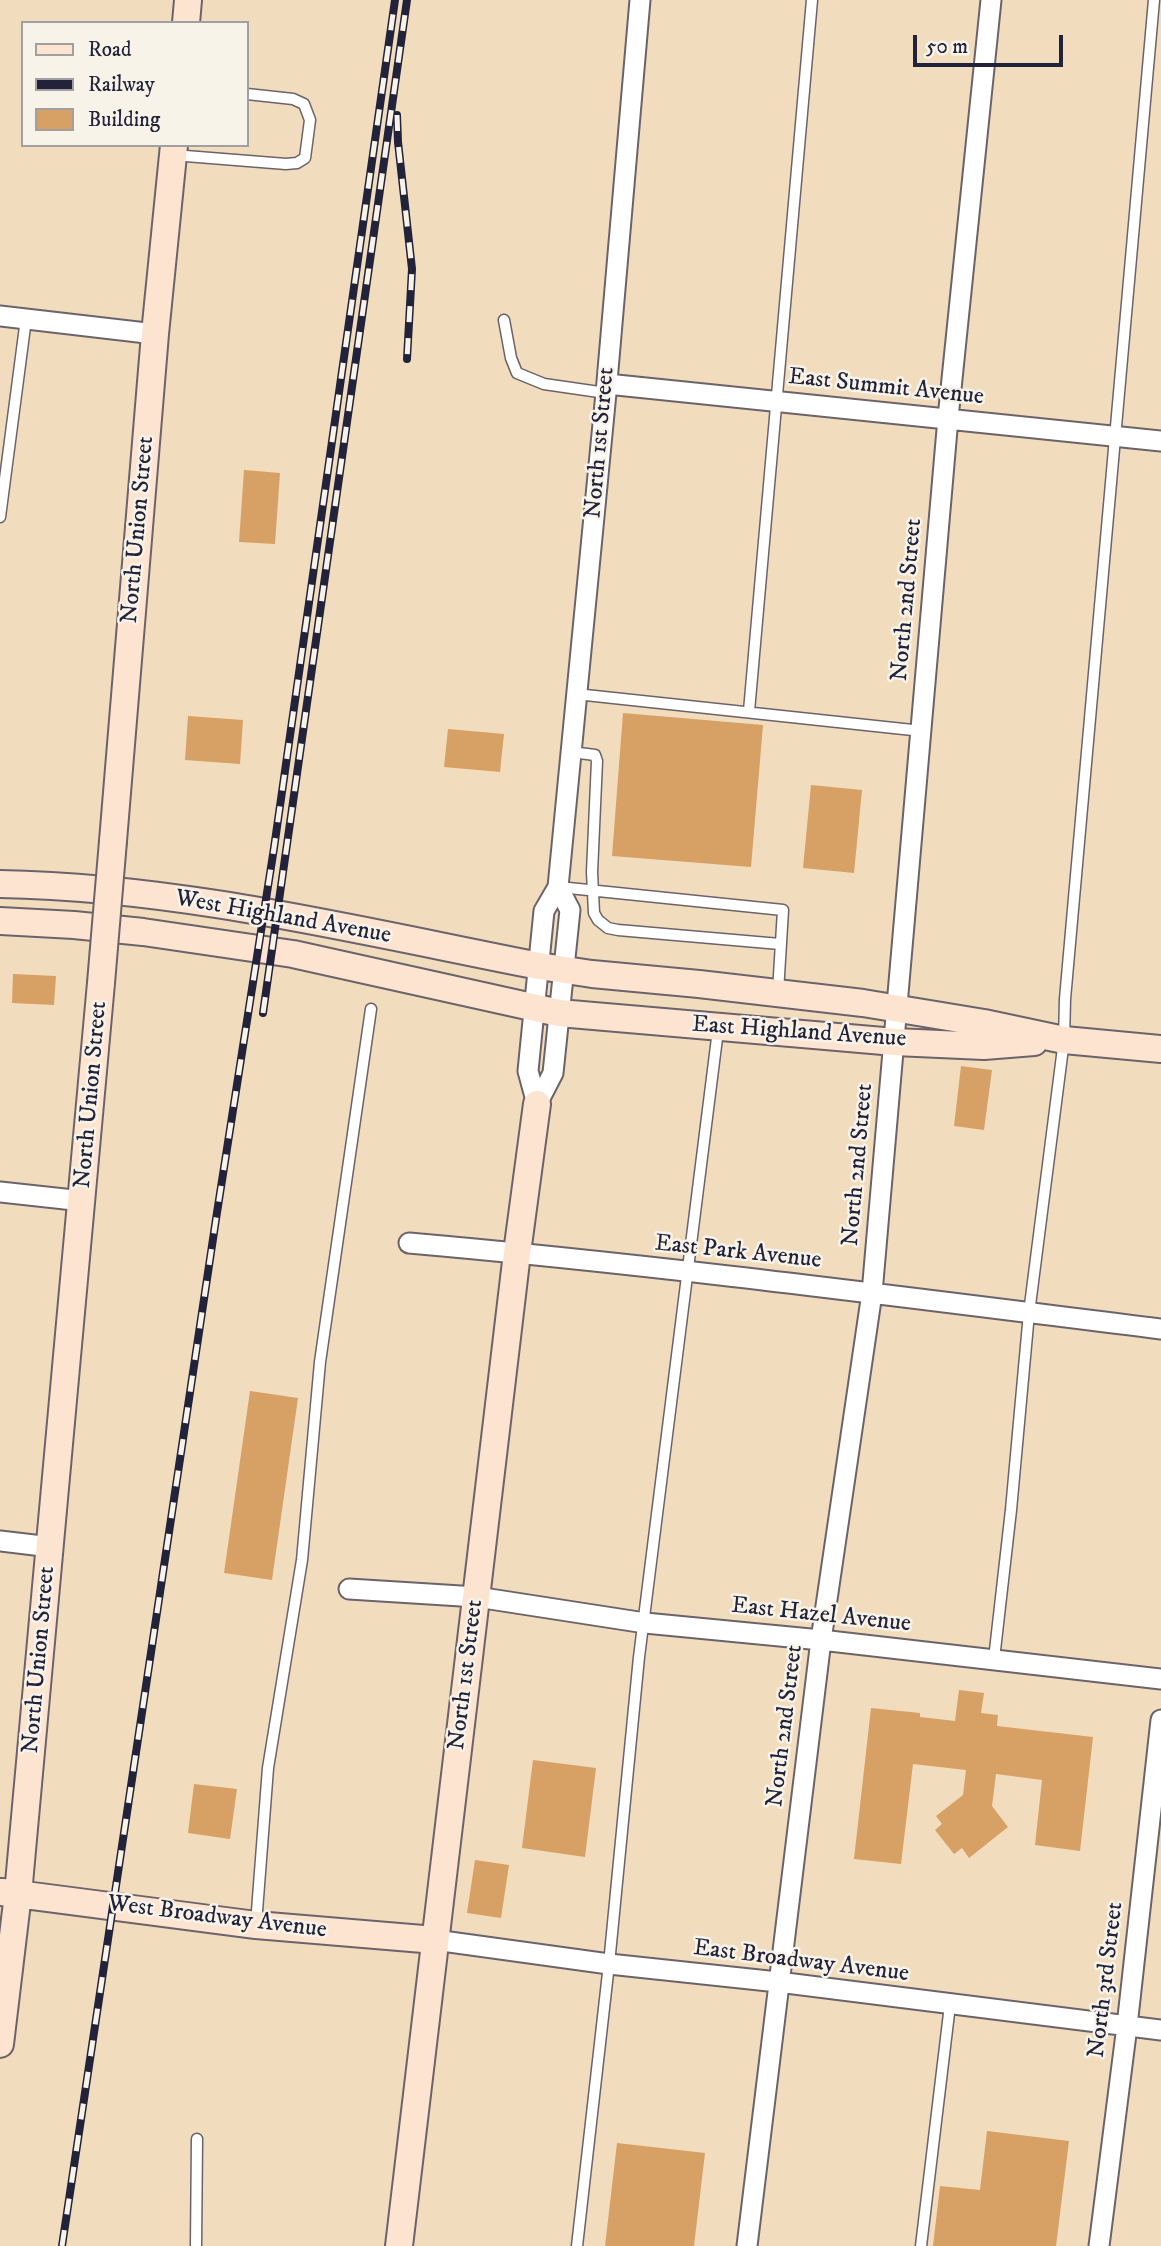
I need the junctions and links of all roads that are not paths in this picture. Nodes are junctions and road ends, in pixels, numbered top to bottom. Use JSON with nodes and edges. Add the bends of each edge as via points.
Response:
{"nodes":[{"id":1,"x":188,"y":0,"type":"edge"},
{"id":2,"x":640,"y":0,"type":"edge"},
{"id":3,"x":813,"y":0,"type":"edge"},
{"id":4,"x":991,"y":0,"type":"edge"},
{"id":5,"x":1154,"y":0,"type":"edge"},
{"id":6,"x":186,"y":21,"type":"edge"},
{"id":7,"x":248,"y":94,"type":"edge"},
{"id":8,"x":173,"y":150,"type":"edge"},
{"id":9,"x":0,"y":316,"type":"edge"},
{"id":10,"x":26,"y":319,"type":"junction"},
{"id":11,"x":504,"y":320,"type":"dead end"},
{"id":12,"x":155,"y":334,"type":"junction"},
{"id":13,"x":606,"y":388,"type":"junction"},
{"id":14,"x":776,"y":401,"type":"junction"},
{"id":15,"x":948,"y":418,"type":"junction"},
{"id":16,"x":1115,"y":436,"type":"junction"},
{"id":17,"x":1161,"y":442,"type":"edge"},
{"id":18,"x":0,"y":517,"type":"edge"},
{"id":19,"x":576,"y":694,"type":"junction"},
{"id":20,"x":749,"y":711,"type":"junction"},
{"id":21,"x":922,"y":731,"type":"junction"},
{"id":22,"x":571,"y":752,"type":"junction"},
{"id":23,"x":0,"y":884,"type":"edge"},
{"id":24,"x":558,"y":887,"type":"junction"},
{"id":25,"x":593,"y":890,"type":"junction"},
{"id":26,"x":0,"y":921,"type":"edge"},
{"id":27,"x":780,"y":944,"type":"junction"},
{"id":28,"x":551,"y":968,"type":"junction"},
{"id":29,"x":778,"y":992,"type":"junction"},
{"id":30,"x":898,"y":1008,"type":"junction"},
{"id":31,"x":371,"y":1009,"type":"dead end"},
{"id":32,"x":547,"y":1011,"type":"junction"},
{"id":33,"x":718,"y":1028,"type":"junction"},
{"id":34,"x":1064,"y":1040,"type":"junction"},
{"id":35,"x":895,"y":1042,"type":"junction"},
{"id":36,"x":1161,"y":1049,"type":"edge"},
{"id":37,"x":537,"y":1104,"type":"joint"},
{"id":38,"x":0,"y":1192,"type":"edge"},
{"id":39,"x":83,"y":1201,"type":"junction"},
{"id":40,"x":409,"y":1243,"type":"dead end"},
{"id":41,"x":517,"y":1253,"type":"junction"},
{"id":42,"x":688,"y":1272,"type":"junction"},
{"id":43,"x":872,"y":1293,"type":"junction"},
{"id":44,"x":1030,"y":1313,"type":"junction"},
{"id":45,"x":1161,"y":1329,"type":"edge"},
{"id":46,"x":0,"y":1541,"type":"edge"},
{"id":47,"x":51,"y":1547,"type":"junction"},
{"id":48,"x":349,"y":1589,"type":"dead end"},
{"id":49,"x":477,"y":1597,"type":"junction"},
{"id":50,"x":645,"y":1623,"type":"junction"},
{"id":51,"x":821,"y":1640,"type":"junction"},
{"id":52,"x":993,"y":1659,"type":"junction"},
{"id":53,"x":1161,"y":1679,"type":"edge"},
{"id":54,"x":1161,"y":1720,"type":"edge"},
{"id":55,"x":9,"y":1893,"type":"edge"},
{"id":56,"x":256,"y":1925,"type":"junction"},
{"id":57,"x":435,"y":1940,"type":"junction"},
{"id":58,"x":609,"y":1964,"type":"junction"},
{"id":59,"x":778,"y":1982,"type":"junction"},
{"id":60,"x":950,"y":2005,"type":"junction"},
{"id":61,"x":1128,"y":2026,"type":"junction"},
{"id":62,"x":1161,"y":2030,"type":"edge"},
{"id":63,"x":0,"y":2044,"type":"edge"},
{"id":64,"x":198,"y":2139,"type":"dead end"},
{"id":65,"x":196,"y":2246,"type":"edge"},
{"id":66,"x":399,"y":2246,"type":"edge"},
{"id":67,"x":577,"y":2246,"type":"edge"},
{"id":68,"x":747,"y":2246,"type":"edge"},
{"id":69,"x":921,"y":2246,"type":"edge"},
{"id":70,"x":1099,"y":2246,"type":"edge"}],
"edges":[{"from":1,"to":6,"type":"main road"},
{"from":2,"to":13,"type":"street","name":"North 1st Street"},
{"from":3,"to":14,"type":"lane"},
{"from":4,"to":15,"type":"street","name":"North 2nd Street"},
{"from":5,"to":16,"type":"lane"},
{"from":7,"to":8,"type":"lane","via":[[304,104],[310,120],[305,158],[286,164]]},
{"from":8,"to":12,"type":"main road","name":"North Union Street"},
{"from":9,"to":10,"type":"street"},
{"from":10,"to":12,"type":"street"},
{"from":10,"to":18,"type":"lane"},
{"from":11,"to":13,"type":"lane","via":[[517,373],[544,384]]},
{"from":12,"to":39,"type":"main road","name":"North Union Street","bridge":true},
{"from":13,"to":14,"type":"street","name":"East Summit Avenue"},
{"from":13,"to":19,"type":"street","name":"North 1st Street"},
{"from":14,"to":15,"type":"street","name":"East Summit Avenue"},
{"from":14,"to":20,"type":"lane"},
{"from":15,"to":16,"type":"street","name":"East Summit Avenue"},
{"from":15,"to":21,"type":"street","name":"North 2nd Street"},
{"from":16,"to":17,"type":"street","name":"East Summit Avenue"},
{"from":16,"to":34,"type":"lane"},
{"from":19,"to":20,"type":"lane"},
{"from":19,"to":22,"type":"street","name":"North 1st Street"},
{"from":20,"to":21,"type":"lane"},
{"from":21,"to":30,"type":"street","name":"North 2nd Street"},
{"from":22,"to":24,"type":"street","name":"North 1st Street"},
{"from":22,"to":25,"type":"lane","via":[[594,755],[597,761]]},
{"from":23,"to":28,"type":"main road","name":"West Highland Avenue","via":[[85,887],[213,903]]},
{"from":24,"to":25,"type":"lane"},
{"from":24,"to":28,"type":"street","name":"North 1st Street","via":[[570,910]]},
{"from":25,"to":27,"type":"lane","via":[[594,913],[608,928]]},
{"from":25,"to":27,"type":"lane","via":[[783,910]]},
{"from":26,"to":32,"type":"main road","name":"West Highland Avenue","via":[[143,932],[293,954]]},
{"from":27,"to":29,"type":"lane"},
{"from":28,"to":29,"type":"main road","name":"East Highland Avenue"},
{"from":28,"to":32,"type":"street","name":"North 1st Street"},
{"from":29,"to":30,"type":"main road","name":"East Highland Avenue"},
{"from":30,"to":34,"type":"main road","name":"East Highland Avenue"},
{"from":30,"to":35,"type":"street","name":"North 2nd Street"},
{"from":31,"to":56,"type":"lane","via":[[320,1362],[302,1560],[268,1768]]},
{"from":32,"to":33,"type":"main road","name":"East Highland Avenue"},
{"from":32,"to":37,"type":"street","name":"North 1st Street","via":[[528,1070]]},
{"from":33,"to":35,"type":"main road","name":"East Highland Avenue"},
{"from":33,"to":42,"type":"lane"},
{"from":34,"to":35,"type":"main road","name":"East Highland Avenue","via":[[984,1046]]},
{"from":34,"to":36,"type":"main road","name":"East Highland Avenue"},
{"from":34,"to":44,"type":"lane"},
{"from":35,"to":43,"type":"street","name":"North 2nd Street"},
{"from":37,"to":41,"type":"main road","name":"North 1st Street"},
{"from":38,"to":39,"type":"street"},
{"from":39,"to":47,"type":"main road","name":"North Union Street"},
{"from":40,"to":41,"type":"street","name":"East Park Avenue"},
{"from":41,"to":42,"type":"street","name":"East Park Avenue"},
{"from":41,"to":49,"type":"main road","name":"North 1st Street"},
{"from":42,"to":43,"type":"street","name":"East Park Avenue"},
{"from":42,"to":50,"type":"lane"},
{"from":43,"to":44,"type":"street","name":"East Park Avenue"},
{"from":43,"to":51,"type":"street","name":"North 2nd Street"},
{"from":44,"to":45,"type":"street","name":"East Park Avenue"},
{"from":44,"to":52,"type":"lane"},
{"from":46,"to":47,"type":"street"},
{"from":47,"to":55,"type":"main road","name":"North Union Street"},
{"from":48,"to":49,"type":"street","name":"East Hazel Avenue"},
{"from":49,"to":50,"type":"street","name":"East Hazel Avenue"},
{"from":49,"to":57,"type":"main road","name":"North 1st Street"},
{"from":50,"to":51,"type":"street","name":"East Hazel Avenue"},
{"from":50,"to":58,"type":"lane"},
{"from":51,"to":52,"type":"street","name":"East Hazel Avenue"},
{"from":51,"to":59,"type":"street","name":"North 2nd Street"},
{"from":52,"to":53,"type":"street","name":"East Hazel Avenue"},
{"from":54,"to":61,"type":"street","name":"North 3rd Street"},
{"from":55,"to":56,"type":"main road","name":"West Broadway Avenue"},
{"from":55,"to":63,"type":"main road","name":"North Union Street"},
{"from":56,"to":57,"type":"main road","name":"West Broadway Avenue"},
{"from":57,"to":58,"type":"street","name":"East Broadway Avenue"},
{"from":57,"to":66,"type":"main road","name":"North 1st Street"},
{"from":58,"to":59,"type":"street","name":"East Broadway Avenue"},
{"from":58,"to":67,"type":"lane"},
{"from":59,"to":60,"type":"street","name":"East Broadway Avenue"},
{"from":59,"to":68,"type":"street","name":"North 2nd Street"},
{"from":60,"to":61,"type":"street","name":"East Broadway Avenue"},
{"from":60,"to":69,"type":"lane"},
{"from":61,"to":62,"type":"street","name":"East Broadway Avenue"},
{"from":61,"to":70,"type":"street","name":"North 3rd Street"},
{"from":64,"to":65,"type":"lane"}]}
